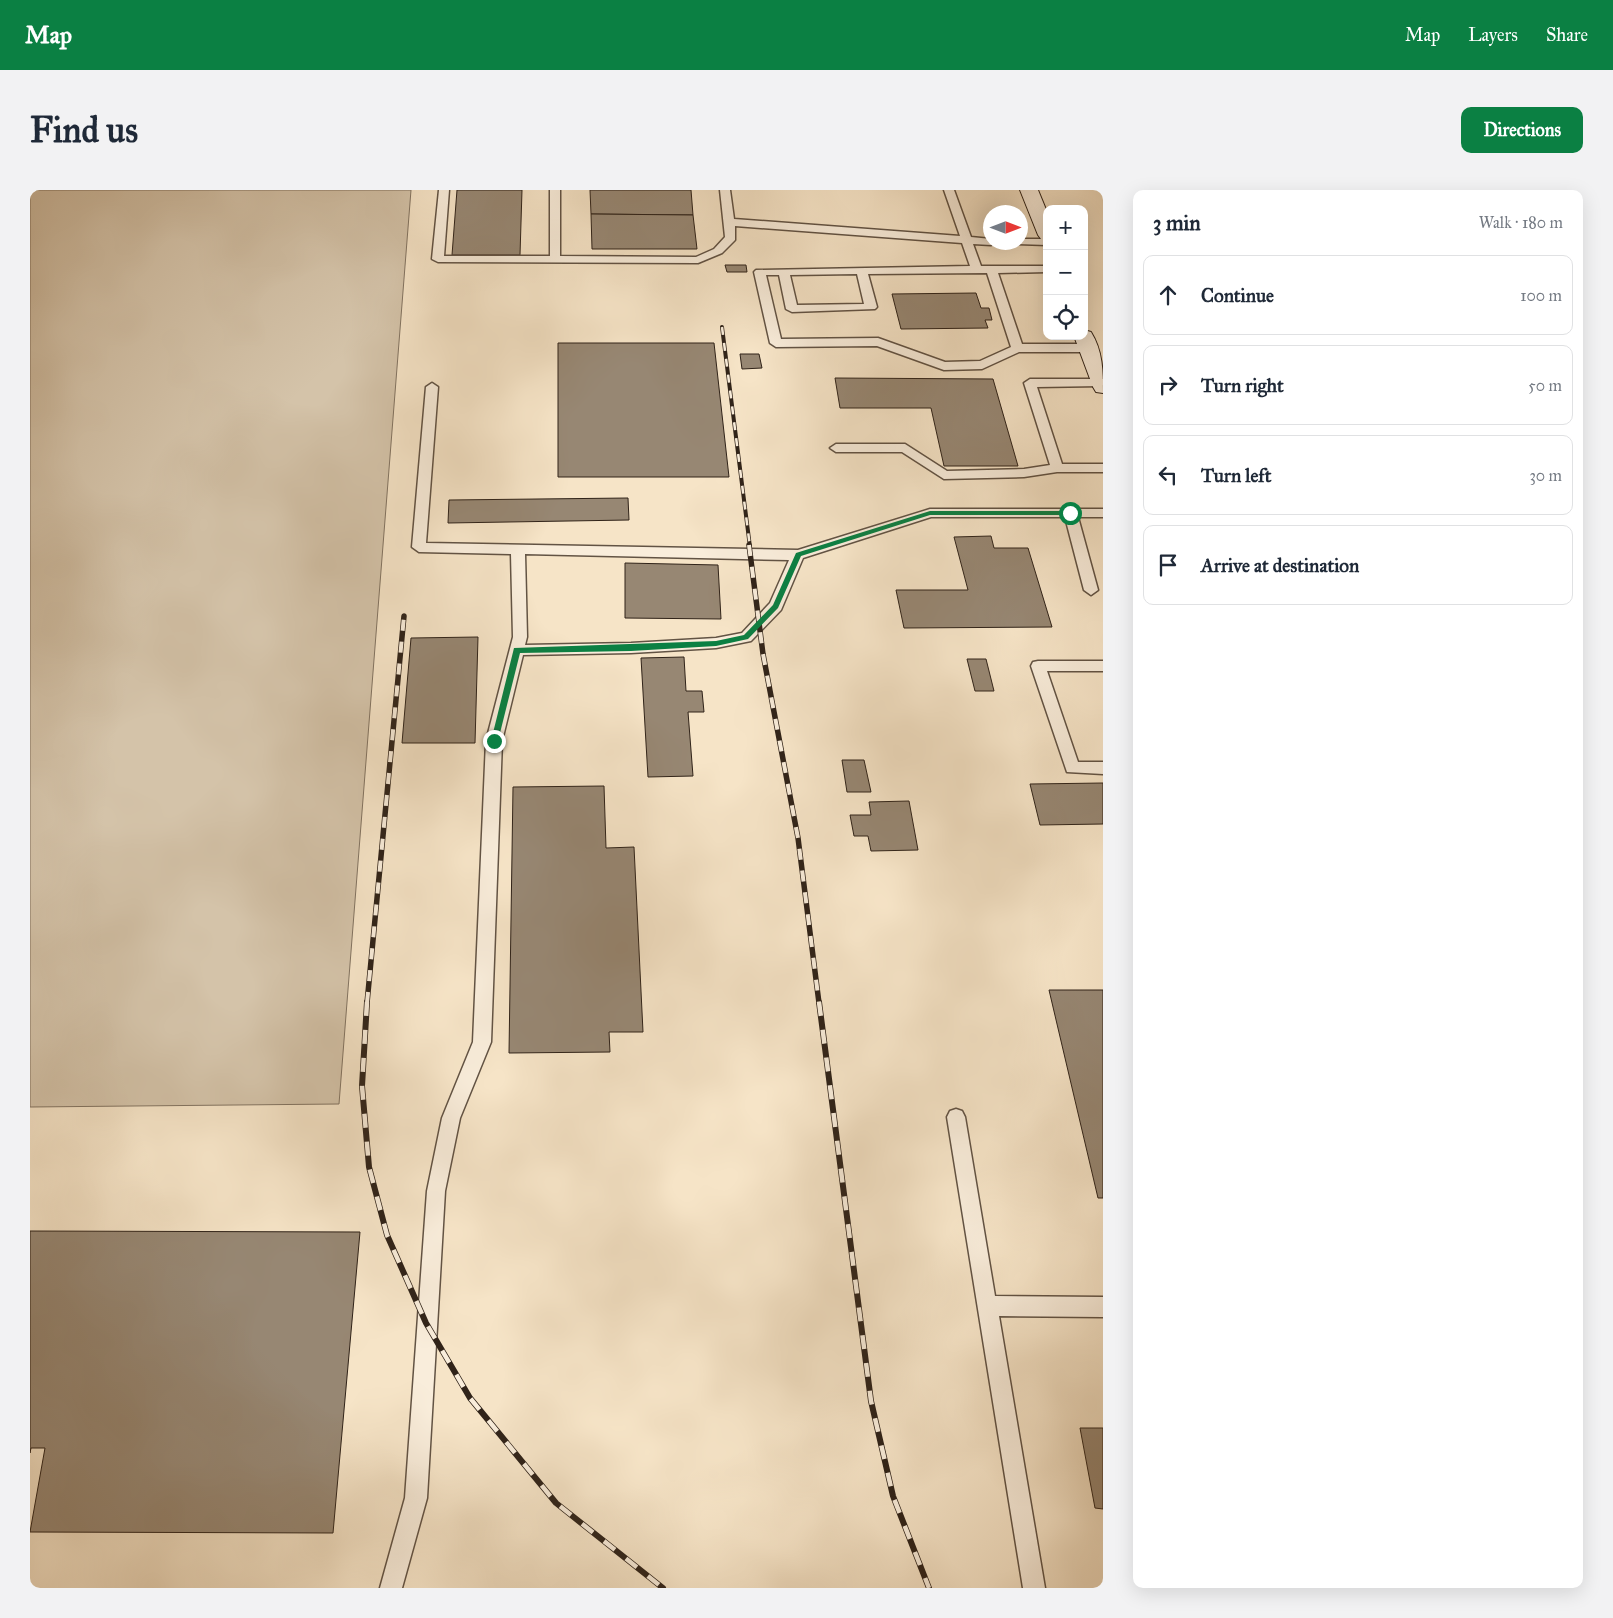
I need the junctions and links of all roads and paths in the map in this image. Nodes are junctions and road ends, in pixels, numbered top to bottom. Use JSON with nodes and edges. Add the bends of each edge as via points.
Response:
{"nodes":[{"id":1,"x":444,"y":190,"type":"edge"},
{"id":2,"x":555,"y":190,"type":"edge"},
{"id":3,"x":725,"y":190,"type":"edge"},
{"id":4,"x":949,"y":190,"type":"edge"},
{"id":5,"x":1029,"y":190,"type":"edge"},
{"id":6,"x":729,"y":222,"type":"junction"},
{"id":7,"x":1043,"y":225,"type":"edge"},
{"id":8,"x":967,"y":242,"type":"junction"},
{"id":9,"x":983,"y":242,"type":"edge"},
{"id":10,"x":1028,"y":242,"type":"edge"},
{"id":11,"x":1043,"y":242,"type":"edge"},
{"id":12,"x":555,"y":259,"type":"junction"},
{"id":13,"x":991,"y":269,"type":"junction"},
{"id":14,"x":1043,"y":269,"type":"edge"},
{"id":15,"x":977,"y":270,"type":"junction"},
{"id":16,"x":862,"y":271,"type":"junction"},
{"id":17,"x":784,"y":272,"type":"junction"},
{"id":18,"x":1086,"y":342,"type":"edge"},
{"id":19,"x":1017,"y":348,"type":"junction"},
{"id":20,"x":1102,"y":385,"type":"edge"},
{"id":21,"x":432,"y":387,"type":"dead end"},
{"id":22,"x":836,"y":448,"type":"dead end"},
{"id":23,"x":1057,"y":468,"type":"junction"},
{"id":24,"x":1103,"y":468,"type":"edge"},
{"id":25,"x":1070,"y":513,"type":"junction"},
{"id":26,"x":1103,"y":513,"type":"edge"},
{"id":27,"x":518,"y":548,"type":"junction"},
{"id":28,"x":798,"y":555,"type":"junction"},
{"id":29,"x":1091,"y":590,"type":"dead end"},
{"id":30,"x":517,"y":650,"type":"junction"},
{"id":31,"x":1103,"y":666,"type":"edge"},
{"id":32,"x":1103,"y":768,"type":"edge"},
{"id":33,"x":956,"y":1117,"type":"dead end"},
{"id":34,"x":987,"y":1306,"type":"junction"},
{"id":35,"x":1103,"y":1307,"type":"edge"},
{"id":36,"x":390,"y":1588,"type":"edge"},
{"id":37,"x":1034,"y":1588,"type":"edge"}],
"edges":[{"from":1,"to":12,"type":"lane","via":[[438,259]]},
{"from":2,"to":12,"type":"lane"},
{"from":3,"to":6,"type":"lane"},
{"from":4,"to":8,"type":"lane"},
{"from":5,"to":7,"type":"main road"},
{"from":6,"to":8,"type":"lane"},
{"from":6,"to":12,"type":"lane","via":[[731,238],[718,251],[698,260]]},
{"from":8,"to":9,"type":"lane"},
{"from":8,"to":15,"type":"lane"},
{"from":10,"to":11,"type":"lane"},
{"from":13,"to":14,"type":"lane"},
{"from":13,"to":15,"type":"lane"},
{"from":13,"to":19,"type":"lane"},
{"from":15,"to":16,"type":"lane"},
{"from":16,"to":17,"type":"lane"},
{"from":16,"to":17,"type":"lane","via":[[871,307],[792,308]]},
{"from":17,"to":19,"type":"lane","via":[[760,272],[776,343],[878,342],[944,366],[982,365]]},
{"from":18,"to":19,"type":"lane"},
{"from":18,"to":20,"type":"main road"},
{"from":20,"to":23,"type":"lane","via":[[1030,383]]},
{"from":21,"to":27,"type":"lane","via":[[419,547]]},
{"from":22,"to":23,"type":"lane","via":[[905,448],[944,475],[1024,473]]},
{"from":23,"to":24,"type":"lane"},
{"from":25,"to":26,"type":"lane"},
{"from":25,"to":28,"type":"lane","via":[[930,513]]},
{"from":25,"to":29,"type":"lane"},
{"from":27,"to":28,"type":"lane"},
{"from":27,"to":30,"type":"lane","via":[[520,637]]},
{"from":28,"to":30,"type":"lane","via":[[776,606],[746,637],[716,644]]},
{"from":30,"to":36,"type":"lane","via":[[494,741],[482,1042],[451,1118],[436,1191],[416,1498]]},
{"from":31,"to":32,"type":"lane","via":[[1038,666],[1072,768]]},
{"from":33,"to":34,"type":"lane"},
{"from":34,"to":35,"type":"lane"},
{"from":34,"to":37,"type":"lane"}]}
